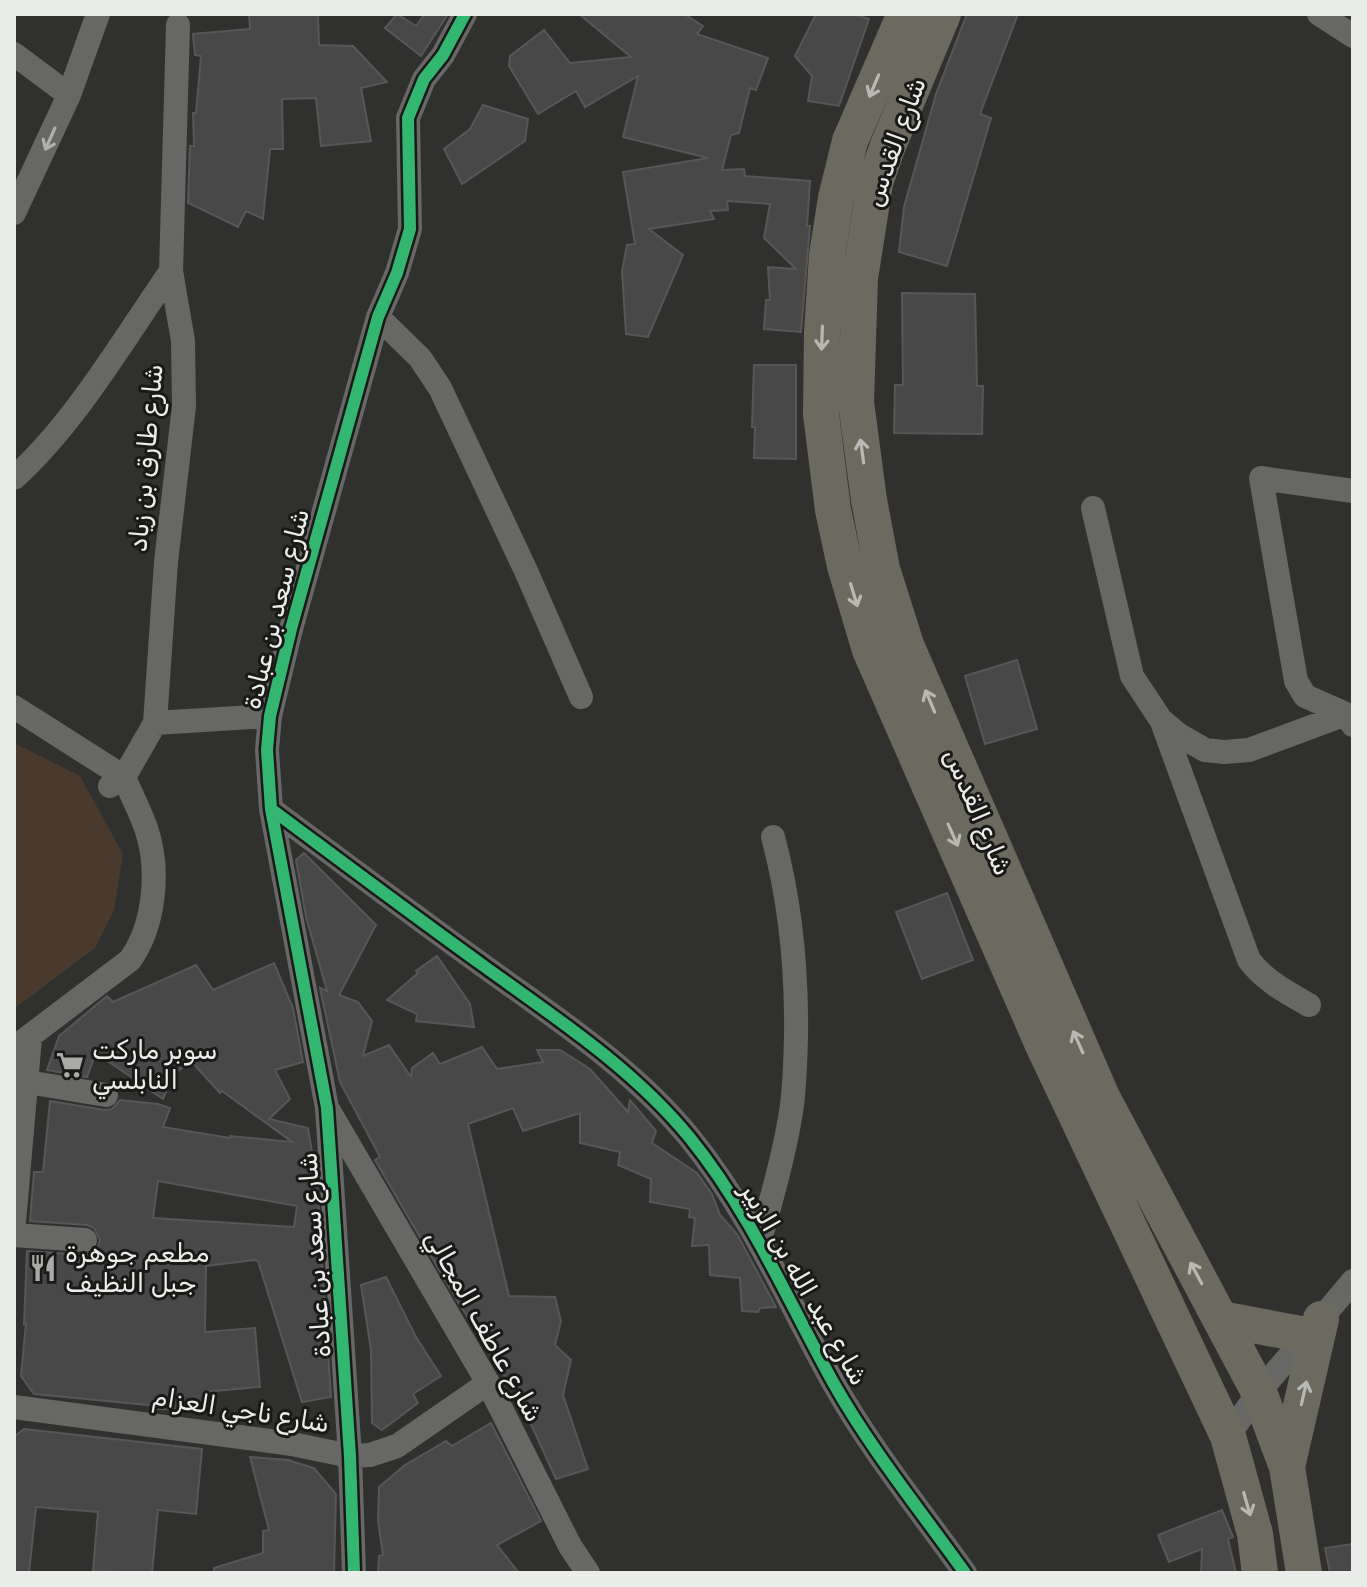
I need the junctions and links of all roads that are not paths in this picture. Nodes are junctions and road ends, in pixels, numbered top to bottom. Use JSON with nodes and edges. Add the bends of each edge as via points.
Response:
{"nodes":[{"id":1,"x":98,"y":14,"type":"edge"},
{"id":2,"x":465,"y":14,"type":"edge"},
{"id":3,"x":905,"y":14,"type":"edge"},
{"id":4,"x":943,"y":14,"type":"edge"},
{"id":5,"x":1319,"y":14,"type":"edge"},
{"id":6,"x":178,"y":25,"type":"dead end"},
{"id":7,"x":1353,"y":36,"type":"edge"},
{"id":8,"x":14,"y":54,"type":"edge"},
{"id":9,"x":69,"y":95,"type":"junction"},
{"id":10,"x":14,"y":213,"type":"edge"},
{"id":11,"x":171,"y":271,"type":"junction"},
{"id":12,"x":378,"y":317,"type":"junction"},
{"id":13,"x":14,"y":478,"type":"edge"},
{"id":14,"x":1353,"y":491,"type":"edge"},
{"id":15,"x":1093,"y":508,"type":"dead end"},
{"id":16,"x":581,"y":697,"type":"dead end"},
{"id":17,"x":15,"y":709,"type":"edge"},
{"id":18,"x":270,"y":716,"type":"junction"},
{"id":19,"x":1161,"y":720,"type":"junction"},
{"id":20,"x":1350,"y":720,"type":"edge"},
{"id":21,"x":155,"y":723,"type":"junction"},
{"id":22,"x":114,"y":776,"type":"junction"},
{"id":23,"x":271,"y":809,"type":"junction"},
{"id":24,"x":773,"y":837,"type":"dead end"},
{"id":25,"x":1309,"y":1005,"type":"dead end"},
{"id":26,"x":22,"y":1043,"type":"edge"},
{"id":27,"x":27,"y":1082,"type":"junction"},
{"id":28,"x":106,"y":1095,"type":"dead end"},
{"id":29,"x":327,"y":1108,"type":"junction"},
{"id":30,"x":14,"y":1222,"type":"edge"},
{"id":31,"x":14,"y":1235,"type":"edge"},
{"id":32,"x":85,"y":1240,"type":"dead end"},
{"id":33,"x":759,"y":1243,"type":"junction"},
{"id":34,"x":1353,"y":1281,"type":"edge"},
{"id":35,"x":1221,"y":1319,"type":"junction"},
{"id":36,"x":1313,"y":1327,"type":"junction"},
{"id":37,"x":488,"y":1383,"type":"junction"},
{"id":38,"x":1259,"y":1392,"type":"junction"},
{"id":39,"x":14,"y":1407,"type":"edge"},
{"id":40,"x":1228,"y":1436,"type":"junction"},
{"id":41,"x":350,"y":1456,"type":"junction"},
{"id":42,"x":1287,"y":1467,"type":"junction"},
{"id":43,"x":354,"y":1573,"type":"edge"},
{"id":44,"x":588,"y":1573,"type":"edge"},
{"id":45,"x":965,"y":1573,"type":"edge"},
{"id":46,"x":1260,"y":1573,"type":"edge"},
{"id":47,"x":1304,"y":1573,"type":"edge"}],
"edges":[{"from":1,"to":9,"type":"street"},
{"from":2,"to":12,"type":"street","name":"شارع سعد بن عبادة","via":[[424,79],[408,118],[410,229]]},
{"from":3,"to":40,"type":"highway","name":"شارع القدس","one_way":true,"via":[[850,141],[827,255],[821,414],[845,566],[870,650],[1037,1031]]},
{"from":35,"to":4,"type":"highway","name":"شارع القدس","one_way":true,"via":[[1102,1097],[906,645],[882,569],[856,402],[860,278],[875,183]]},
{"from":5,"to":7,"type":"street"},
{"from":6,"to":11,"type":"street","name":"شارع طارق بن زياد"},
{"from":8,"to":9,"type":"street"},
{"from":9,"to":10,"type":"street","one_way":true},
{"from":11,"to":13,"type":"street","via":[[55,434]]},
{"from":11,"to":21,"type":"street","name":"شارع طارق بن زياد","via":[[183,341],[184,406]]},
{"from":12,"to":16,"type":"street","via":[[420,358],[440,388]]},
{"from":12,"to":18,"type":"street","name":"شارع سعد بن عبادة"},
{"from":14,"to":20,"type":"street","via":[[1261,478],[1296,681],[1305,696]]},
{"from":15,"to":19,"type":"street","via":[[1132,676]]},
{"from":17,"to":22,"type":"street"},
{"from":18,"to":21,"type":"street"},
{"from":18,"to":23,"type":"street","name":"شارع سعد بن عبادة"},
{"from":19,"to":20,"type":"street","via":[[1193,745],[1224,752],[1249,750]]},
{"from":19,"to":25,"type":"street","via":[[1249,960],[1272,983]]},
{"from":21,"to":22,"type":"street","name":"شارع طارق بن زياد"},
{"from":22,"to":26,"type":"street","via":[[146,828],[153,854],[153,888],[138,949]]},
{"from":23,"to":29,"type":"street","name":"شارع سعد بن عبادة"},
{"from":23,"to":33,"type":"street","name":"شارع عبد الله بن الزبير","via":[[613,1061],[689,1137]]},
{"from":24,"to":33,"type":"street","via":[[794,941],[795,1063],[791,1115]]},
{"from":26,"to":27,"type":"street"},
{"from":27,"to":28,"type":"street"},
{"from":27,"to":30,"type":"street"},
{"from":29,"to":37,"type":"street","name":"شارع عاطف المجالي"},
{"from":29,"to":41,"type":"street","name":"شارع سعد بن عبادة"},
{"from":31,"to":32,"type":"street"},
{"from":33,"to":45,"type":"street","name":"شارع عبد الله بن الزبير","via":[[870,1444]]},
{"from":34,"to":36,"type":"street"},
{"from":35,"to":36,"type":"highway"},
{"from":35,"to":38,"type":"highway","name":"شارع القدس"},
{"from":36,"to":38,"type":"street"},
{"from":42,"to":36,"type":"highway","one_way":true},
{"from":37,"to":41,"type":"street","name":"شارع ناجي العزام","via":[[397,1446]]},
{"from":37,"to":44,"type":"street","name":"شارع عاطف المجالي"},
{"from":38,"to":40,"type":"street"},
{"from":38,"to":42,"type":"highway","name":"شارع القدس"},
{"from":39,"to":41,"type":"street","name":"شارع ناجي العزام"},
{"from":40,"to":46,"type":"highway","name":"شارع القدس","one_way":true,"via":[[1255,1534]]},
{"from":41,"to":43,"type":"street","name":"شارع سعد بن عبادة"},
{"from":42,"to":47,"type":"highway","name":"شارع القدس"}]}
